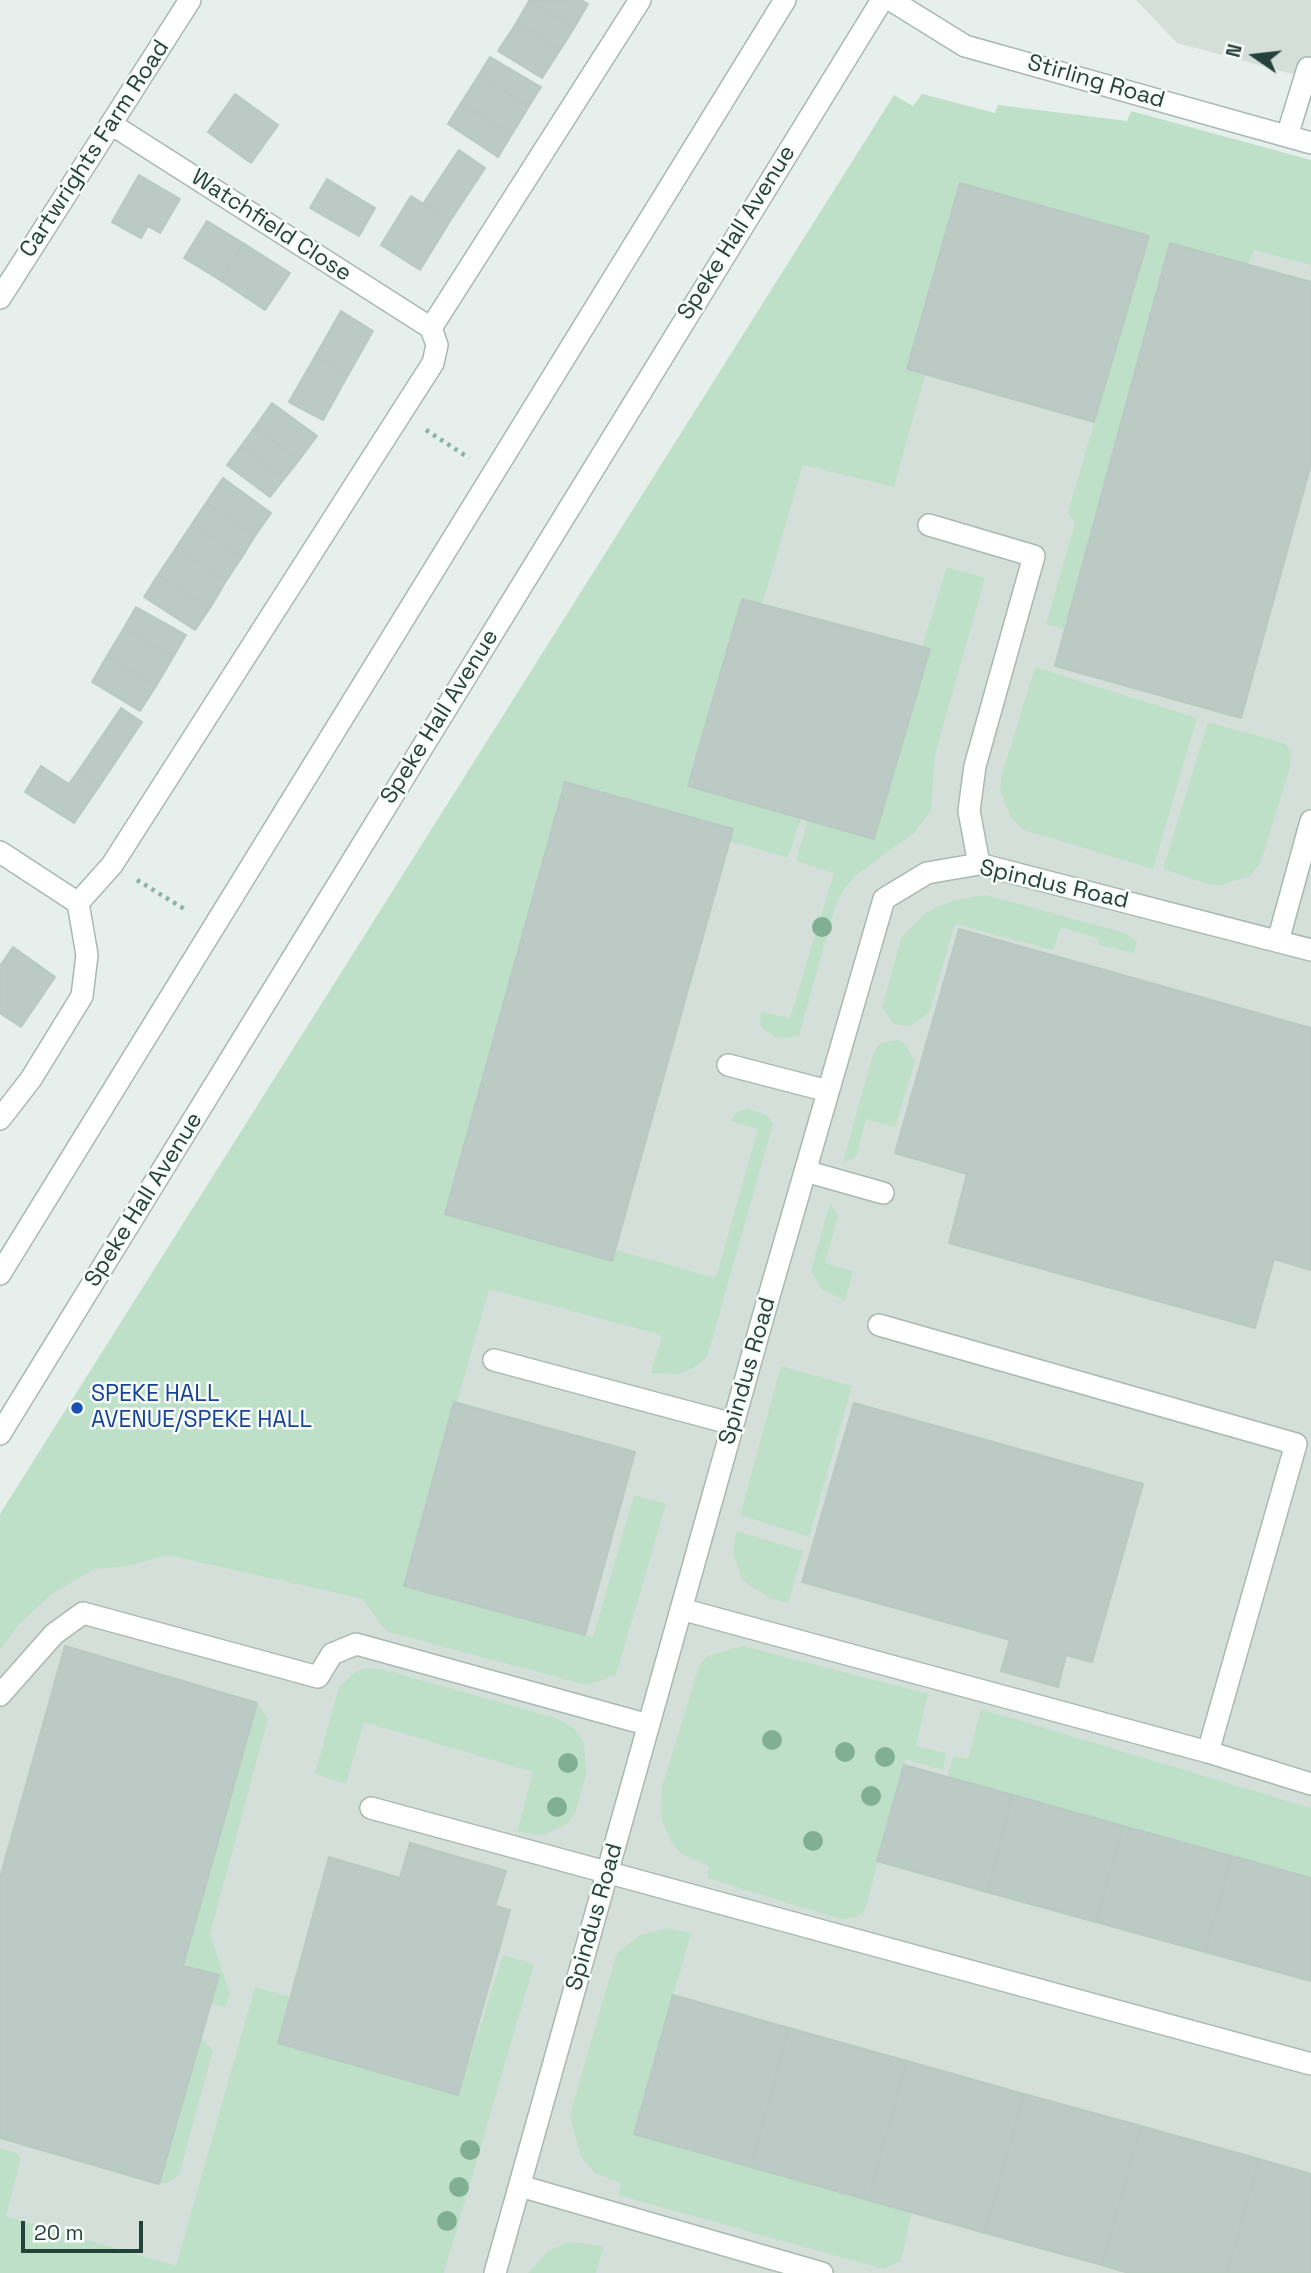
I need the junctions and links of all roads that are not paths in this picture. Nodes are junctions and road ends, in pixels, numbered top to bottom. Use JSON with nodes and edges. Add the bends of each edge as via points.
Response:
{"nodes":[{"id":1,"x":190,"y":0,"type":"edge"},
{"id":2,"x":640,"y":0,"type":"edge"},
{"id":3,"x":785,"y":0,"type":"edge"},
{"id":4,"x":882,"y":0,"type":"edge"},
{"id":5,"x":891,"y":0,"type":"edge"},
{"id":6,"x":1308,"y":68,"type":"dead end"},
{"id":7,"x":111,"y":124,"type":"junction"},
{"id":8,"x":1287,"y":136,"type":"junction"},
{"id":9,"x":1311,"y":143,"type":"edge"},
{"id":10,"x":0,"y":298,"type":"edge"},
{"id":11,"x":431,"y":328,"type":"junction"},
{"id":12,"x":929,"y":525,"type":"dead end"},
{"id":13,"x":1311,"y":821,"type":"edge"},
{"id":14,"x":0,"y":852,"type":"edge"},
{"id":15,"x":979,"y":864,"type":"junction"},
{"id":16,"x":78,"y":903,"type":"junction"},
{"id":17,"x":1278,"y":941,"type":"junction"},
{"id":18,"x":1311,"y":950,"type":"edge"},
{"id":19,"x":728,"y":1065,"type":"dead end"},
{"id":20,"x":828,"y":1091,"type":"junction"},
{"id":21,"x":0,"y":1119,"type":"edge"},
{"id":22,"x":805,"y":1171,"type":"junction"},
{"id":23,"x":883,"y":1193,"type":"dead end"},
{"id":24,"x":0,"y":1274,"type":"edge"},
{"id":25,"x":878,"y":1325,"type":"dead end"},
{"id":26,"x":494,"y":1360,"type":"dead end"},
{"id":27,"x":733,"y":1424,"type":"junction"},
{"id":28,"x":0,"y":1434,"type":"edge"},
{"id":29,"x":1304,"y":1437,"type":"edge"},
{"id":30,"x":681,"y":1609,"type":"junction"},
{"id":31,"x":0,"y":1695,"type":"edge"},
{"id":32,"x":649,"y":1725,"type":"junction"},
{"id":33,"x":1208,"y":1752,"type":"junction"},
{"id":34,"x":1311,"y":1784,"type":"edge"},
{"id":35,"x":371,"y":1808,"type":"dead end"},
{"id":36,"x":607,"y":1874,"type":"junction"},
{"id":37,"x":1311,"y":2064,"type":"edge"},
{"id":38,"x":520,"y":2186,"type":"junction"},
{"id":39,"x":495,"y":2273,"type":"edge"},
{"id":40,"x":822,"y":2273,"type":"edge"}],
"edges":[{"from":1,"to":7,"type":"street","name":"Cartwrights Farm Road"},
{"from":2,"to":11,"type":"street"},
{"from":3,"to":24,"type":"street"},
{"from":4,"to":28,"type":"street","name":"Speke Hall Avenue"},
{"from":5,"to":8,"type":"street","name":"Stirling Road","via":[[965,46]]},
{"from":6,"to":8,"type":"street"},
{"from":7,"to":10,"type":"street","name":"Cartwrights Farm Road"},
{"from":7,"to":11,"type":"street","name":"Watchfield Close"},
{"from":8,"to":9,"type":"street","name":"Stirling Road"},
{"from":11,"to":16,"type":"street","via":[[437,345],[433,363],[112,865]]},
{"from":12,"to":15,"type":"street","via":[[1034,556],[975,766],[969,810]]},
{"from":13,"to":17,"type":"street"},
{"from":14,"to":16,"type":"street"},
{"from":15,"to":17,"type":"street","name":"Spindus Road"},
{"from":15,"to":20,"type":"street","name":"Spindus Road","via":[[927,873],[884,899]]},
{"from":16,"to":21,"type":"street","via":[[87,955],[82,996],[31,1079]]},
{"from":17,"to":18,"type":"street","name":"Spindus Road"},
{"from":19,"to":20,"type":"street"},
{"from":20,"to":22,"type":"street","name":"Spindus Road"},
{"from":22,"to":23,"type":"street"},
{"from":22,"to":27,"type":"street","name":"Spindus Road"},
{"from":25,"to":29,"type":"street"},
{"from":26,"to":27,"type":"street"},
{"from":27,"to":30,"type":"street","name":"Spindus Road"},
{"from":29,"to":33,"type":"street"},
{"from":30,"to":32,"type":"street","name":"Spindus Road"},
{"from":30,"to":33,"type":"street"},
{"from":31,"to":32,"type":"street","via":[[54,1634],[83,1613],[318,1677],[332,1654],[356,1644]]},
{"from":32,"to":36,"type":"street","name":"Spindus Road"},
{"from":33,"to":34,"type":"street"},
{"from":35,"to":36,"type":"street"},
{"from":36,"to":37,"type":"street"},
{"from":36,"to":38,"type":"street","name":"Spindus Road"},
{"from":38,"to":39,"type":"street","name":"Spindus Road"},
{"from":38,"to":40,"type":"street"}]}
